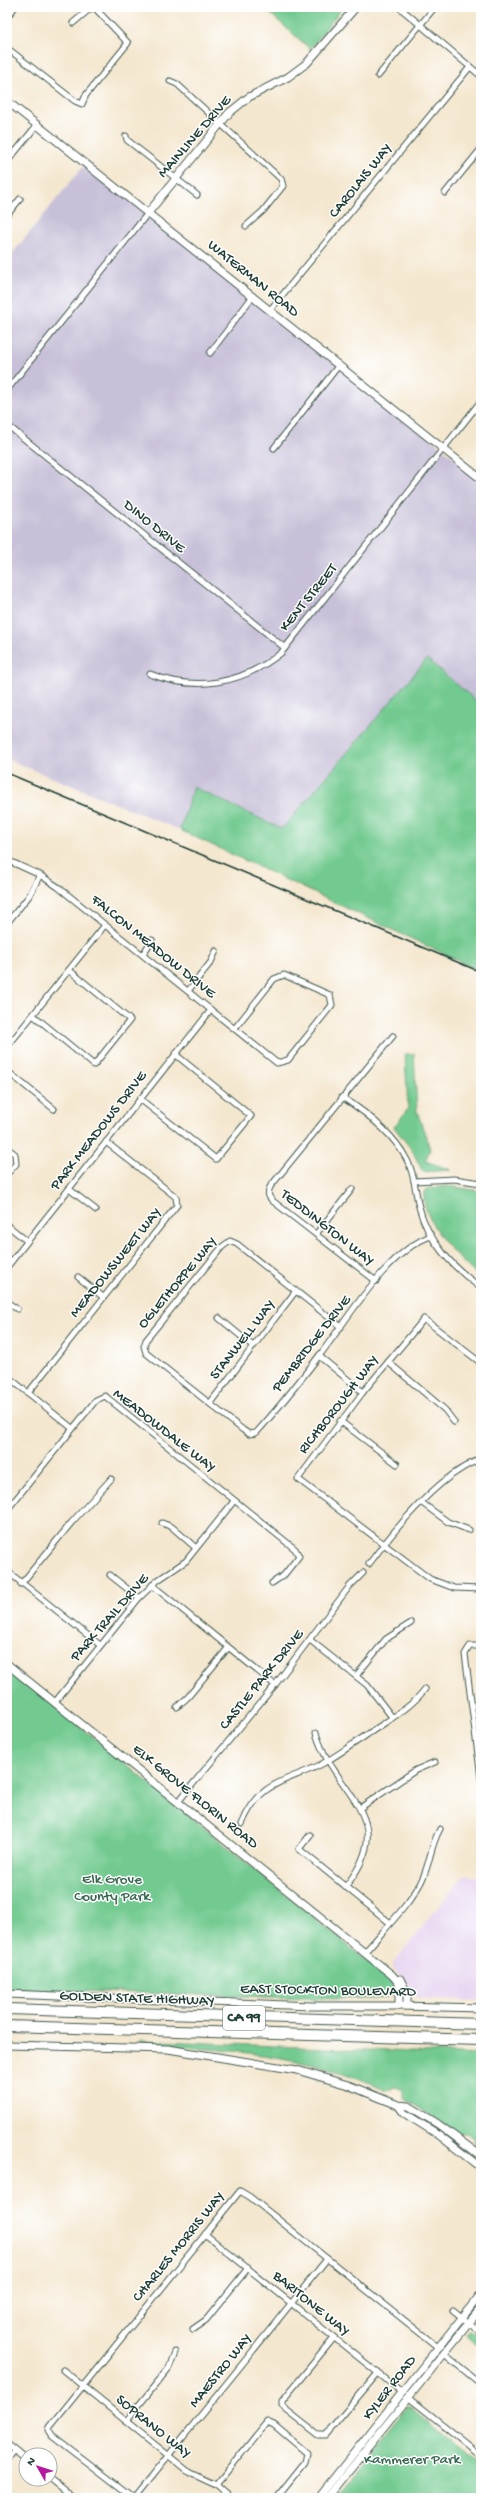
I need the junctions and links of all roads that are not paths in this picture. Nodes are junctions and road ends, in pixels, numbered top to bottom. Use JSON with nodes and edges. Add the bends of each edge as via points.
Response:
{"nodes":[{"id":1,"x":15,"y":7,"type":"edge"},
{"id":2,"x":93,"y":7,"type":"edge"},
{"id":3,"x":356,"y":7,"type":"edge"},
{"id":4,"x":399,"y":7,"type":"edge"},
{"id":5,"x":435,"y":7,"type":"edge"},
{"id":6,"x":7,"y":17,"type":"edge"},
{"id":7,"x":73,"y":23,"type":"dead end"},
{"id":8,"x":420,"y":26,"type":"junction"},
{"id":9,"x":7,"y":48,"type":"edge"},
{"id":10,"x":470,"y":67,"type":"junction"},
{"id":11,"x":378,"y":76,"type":"dead end"},
{"id":12,"x":481,"y":76,"type":"edge"},
{"id":13,"x":170,"y":81,"type":"dead end"},
{"id":14,"x":7,"y":101,"type":"edge"},
{"id":15,"x":220,"y":123,"type":"junction"},
{"id":16,"x":37,"y":125,"type":"junction"},
{"id":17,"x":126,"y":136,"type":"dead end"},
{"id":18,"x":481,"y":149,"type":"edge"},
{"id":19,"x":7,"y":162,"type":"edge"},
{"id":20,"x":176,"y":179,"type":"junction"},
{"id":21,"x":445,"y":193,"type":"dead end"},
{"id":22,"x":197,"y":195,"type":"dead end"},
{"id":23,"x":20,"y":199,"type":"dead end"},
{"id":24,"x":148,"y":213,"type":"junction"},
{"id":25,"x":7,"y":215,"type":"edge"},
{"id":26,"x":246,"y":226,"type":"dead end"},
{"id":27,"x":253,"y":296,"type":"junction"},
{"id":28,"x":270,"y":310,"type":"junction"},
{"id":29,"x":210,"y":353,"type":"dead end"},
{"id":30,"x":339,"y":365,"type":"junction"},
{"id":31,"x":7,"y":390,"type":"edge"},
{"id":32,"x":481,"y":402,"type":"edge"},
{"id":33,"x":7,"y":425,"type":"edge"},
{"id":34,"x":274,"y":448,"type":"dead end"},
{"id":35,"x":443,"y":448,"type":"junction"},
{"id":36,"x":481,"y":479,"type":"edge"},
{"id":37,"x":285,"y":648,"type":"junction"},
{"id":38,"x":150,"y":674,"type":"dead end"},
{"id":39,"x":7,"y":860,"type":"edge"},
{"id":40,"x":40,"y":875,"type":"junction"},
{"id":41,"x":7,"y":923,"type":"edge"},
{"id":42,"x":105,"y":925,"type":"junction"},
{"id":43,"x":152,"y":940,"type":"dead end"},
{"id":44,"x":216,"y":951,"type":"dead end"},
{"id":45,"x":143,"y":954,"type":"junction"},
{"id":46,"x":69,"y":970,"type":"junction"},
{"id":47,"x":188,"y":991,"type":"junction"},
{"id":48,"x":211,"y":1010,"type":"junction"},
{"id":49,"x":33,"y":1015,"type":"junction"},
{"id":50,"x":234,"y":1028,"type":"junction"},
{"id":51,"x":393,"y":1036,"type":"dead end"},
{"id":52,"x":7,"y":1047,"type":"edge"},
{"id":53,"x":175,"y":1054,"type":"junction"},
{"id":54,"x":7,"y":1071,"type":"edge"},
{"id":55,"x":342,"y":1097,"type":"junction"},
{"id":56,"x":140,"y":1099,"type":"junction"},
{"id":57,"x":54,"y":1109,"type":"dead end"},
{"id":58,"x":106,"y":1142,"type":"junction"},
{"id":59,"x":7,"y":1148,"type":"edge"},
{"id":60,"x":7,"y":1174,"type":"edge"},
{"id":61,"x":414,"y":1181,"type":"junction"},
{"id":62,"x":481,"y":1184,"type":"edge"},
{"id":63,"x":69,"y":1189,"type":"junction"},
{"id":64,"x":352,"y":1189,"type":"dead end"},
{"id":65,"x":96,"y":1210,"type":"dead end"},
{"id":66,"x":7,"y":1225,"type":"edge"},
{"id":67,"x":316,"y":1234,"type":"junction"},
{"id":68,"x":431,"y":1236,"type":"junction"},
{"id":69,"x":27,"y":1241,"type":"junction"},
{"id":70,"x":7,"y":1267,"type":"edge"},
{"id":71,"x":78,"y":1277,"type":"dead end"},
{"id":72,"x":376,"y":1281,"type":"junction"},
{"id":73,"x":481,"y":1288,"type":"edge"},
{"id":74,"x":296,"y":1292,"type":"junction"},
{"id":75,"x":104,"y":1297,"type":"junction"},
{"id":76,"x":7,"y":1302,"type":"edge"},
{"id":77,"x":16,"y":1309,"type":"dead end"},
{"id":78,"x":219,"y":1318,"type":"dead end"},
{"id":79,"x":341,"y":1327,"type":"junction"},
{"id":80,"x":254,"y":1346,"type":"junction"},
{"id":81,"x":319,"y":1356,"type":"junction"},
{"id":82,"x":480,"y":1359,"type":"edge"},
{"id":83,"x":388,"y":1362,"type":"junction"},
{"id":84,"x":7,"y":1376,"type":"edge"},
{"id":85,"x":363,"y":1392,"type":"junction"},
{"id":86,"x":28,"y":1393,"type":"junction"},
{"id":87,"x":210,"y":1403,"type":"junction"},
{"id":88,"x":340,"y":1421,"type":"junction"},
{"id":89,"x":454,"y":1422,"type":"dead end"},
{"id":90,"x":72,"y":1428,"type":"junction"},
{"id":91,"x":481,"y":1460,"type":"edge"},
{"id":92,"x":397,"y":1464,"type":"dead end"},
{"id":93,"x":111,"y":1479,"type":"dead end"},
{"id":94,"x":234,"y":1500,"type":"junction"},
{"id":95,"x":422,"y":1503,"type":"junction"},
{"id":96,"x":7,"y":1510,"type":"edge"},
{"id":97,"x":162,"y":1522,"type":"dead end"},
{"id":98,"x":469,"y":1530,"type":"dead end"},
{"id":99,"x":384,"y":1543,"type":"junction"},
{"id":100,"x":196,"y":1548,"type":"junction"},
{"id":101,"x":369,"y":1564,"type":"dead end"},
{"id":102,"x":7,"y":1571,"type":"edge"},
{"id":103,"x":363,"y":1573,"type":"dead end"},
{"id":104,"x":110,"y":1575,"type":"dead end"},
{"id":105,"x":272,"y":1583,"type":"dead end"},
{"id":106,"x":20,"y":1584,"type":"junction"},
{"id":107,"x":152,"y":1585,"type":"junction"},
{"id":108,"x":481,"y":1589,"type":"edge"},
{"id":109,"x":139,"y":1598,"type":"junction"},
{"id":110,"x":411,"y":1623,"type":"dead end"},
{"id":111,"x":310,"y":1640,"type":"junction"},
{"id":112,"x":100,"y":1645,"type":"junction"},
{"id":113,"x":481,"y":1646,"type":"edge"},
{"id":114,"x":228,"y":1648,"type":"junction"},
{"id":115,"x":7,"y":1664,"type":"edge"},
{"id":116,"x":356,"y":1676,"type":"junction"},
{"id":117,"x":274,"y":1685,"type":"junction"},
{"id":118,"x":425,"y":1689,"type":"dead end"},
{"id":119,"x":54,"y":1702,"type":"junction"},
{"id":120,"x":177,"y":1707,"type":"dead end"},
{"id":121,"x":392,"y":1717,"type":"junction"},
{"id":122,"x":316,"y":1733,"type":"dead end"},
{"id":123,"x":328,"y":1761,"type":"junction"},
{"id":124,"x":435,"y":1762,"type":"dead end"},
{"id":125,"x":481,"y":1778,"type":"edge"},
{"id":126,"x":178,"y":1802,"type":"junction"},
{"id":127,"x":360,"y":1808,"type":"junction"},
{"id":128,"x":242,"y":1824,"type":"dead end"},
{"id":129,"x":440,"y":1829,"type":"dead end"},
{"id":130,"x":310,"y":1835,"type":"dead end"},
{"id":131,"x":345,"y":1887,"type":"junction"},
{"id":132,"x":389,"y":1922,"type":"junction"},
{"id":133,"x":365,"y":1952,"type":"junction"},
{"id":134,"x":7,"y":1994,"type":"edge"},
{"id":135,"x":407,"y":2005,"type":"junction"},
{"id":136,"x":399,"y":2006,"type":"junction"},
{"id":137,"x":481,"y":2008,"type":"edge"},
{"id":138,"x":7,"y":2010,"type":"edge"},
{"id":139,"x":481,"y":2024,"type":"edge"},
{"id":140,"x":7,"y":2026,"type":"edge"},
{"id":141,"x":481,"y":2040,"type":"edge"},
{"id":142,"x":7,"y":2045,"type":"edge"},
{"id":143,"x":398,"y":2105,"type":"junction"},
{"id":144,"x":430,"y":2129,"type":"junction"},
{"id":145,"x":463,"y":2142,"type":"junction"},
{"id":146,"x":459,"y":2151,"type":"junction"},
{"id":147,"x":481,"y":2156,"type":"edge"},
{"id":148,"x":481,"y":2162,"type":"edge"},
{"id":149,"x":481,"y":2168,"type":"edge"},
{"id":150,"x":205,"y":2234,"type":"junction"},
{"id":151,"x":327,"y":2259,"type":"junction"},
{"id":152,"x":248,"y":2268,"type":"junction"},
{"id":153,"x":481,"y":2294,"type":"edge"},
{"id":154,"x":291,"y":2303,"type":"junction"},
{"id":155,"x":481,"y":2308,"type":"edge"},
{"id":156,"x":453,"y":2310,"type":"dead end"},
{"id":157,"x":462,"y":2318,"type":"junction"},
{"id":158,"x":468,"y":2323,"type":"junction"},
{"id":159,"x":193,"y":2329,"type":"dead end"},
{"id":160,"x":478,"y":2330,"type":"dead end"},
{"id":161,"x":334,"y":2338,"type":"junction"},
{"id":162,"x":440,"y":2350,"type":"junction"},
{"id":163,"x":175,"y":2352,"type":"dead end"},
{"id":164,"x":63,"y":2370,"type":"dead end"},
{"id":165,"x":378,"y":2373,"type":"junction"},
{"id":166,"x":481,"y":2384,"type":"edge"},
{"id":167,"x":83,"y":2386,"type":"junction"},
{"id":168,"x":406,"y":2395,"type":"junction"},
{"id":169,"x":126,"y":2421,"type":"junction"},
{"id":170,"x":8,"y":2448,"type":"edge"},
{"id":171,"x":14,"y":2451,"type":"junction"},
{"id":172,"x":18,"y":2454,"type":"edge"},
{"id":173,"x":168,"y":2455,"type":"junction"},
{"id":174,"x":481,"y":2455,"type":"edge"},
{"id":175,"x":7,"y":2460,"type":"edge"},
{"id":176,"x":216,"y":2485,"type":"junction"},
{"id":177,"x":58,"y":2486,"type":"edge"},
{"id":178,"x":321,"y":2497,"type":"edge"},
{"id":179,"x":73,"y":2498,"type":"edge"},
{"id":180,"x":134,"y":2498,"type":"edge"},
{"id":181,"x":232,"y":2498,"type":"edge"},
{"id":182,"x":276,"y":2498,"type":"edge"}],
"edges":[{"from":1,"to":6,"type":"street"},
{"from":2,"to":7,"type":"street"},
{"from":2,"to":9,"type":"street","via":[[128,43],[86,95],[82,104],[74,101]]},
{"from":3,"to":15,"type":"main road","name":"MAINLINE DRIVE","via":[[308,63],[288,77],[249,97]]},
{"from":4,"to":8,"type":"street"},
{"from":5,"to":8,"type":"street"},
{"from":8,"to":10,"type":"street"},
{"from":8,"to":11,"type":"street"},
{"from":10,"to":12,"type":"street"},
{"from":10,"to":28,"type":"street","name":"CAROLAIS WAY"},
{"from":13,"to":15,"type":"street","via":[[177,84]]},
{"from":14,"to":16,"type":"main road","name":"WATERMAN ROAD"},
{"from":15,"to":20,"type":"main road","name":"MAINLINE DRIVE"},
{"from":15,"to":26,"type":"street","via":[[282,179],[284,186]]},
{"from":16,"to":19,"type":"street"},
{"from":16,"to":24,"type":"main road","name":"WATERMAN ROAD"},
{"from":17,"to":20,"type":"street","via":[[127,140]]},
{"from":18,"to":21,"type":"street"},
{"from":20,"to":22,"type":"street"},
{"from":20,"to":24,"type":"main road","name":"MAINLINE DRIVE"},
{"from":23,"to":25,"type":"street"},
{"from":24,"to":27,"type":"main road","name":"WATERMAN ROAD"},
{"from":24,"to":31,"type":"street"},
{"from":27,"to":28,"type":"main road","name":"WATERMAN ROAD"},
{"from":27,"to":29,"type":"street"},
{"from":28,"to":30,"type":"main road","name":"WATERMAN ROAD"},
{"from":30,"to":34,"type":"street"},
{"from":30,"to":35,"type":"main road","name":"WATERMAN ROAD"},
{"from":32,"to":35,"type":"street","name":"KENT STREET"},
{"from":33,"to":37,"type":"street","name":"DINO DRIVE"},
{"from":35,"to":36,"type":"main road","name":"WATERMAN ROAD"},
{"from":35,"to":37,"type":"street","name":"KENT STREET"},
{"from":37,"to":38,"type":"street","name":"KENT STREET","via":[[256,669],[221,682],[197,685],[173,682]]},
{"from":39,"to":40,"type":"street","name":"FALCON MEADOW DRIVE"},
{"from":40,"to":41,"type":"street","via":[[29,896]]},
{"from":40,"to":42,"type":"street","name":"FALCON MEADOW DRIVE"},
{"from":42,"to":45,"type":"street","name":"FALCON MEADOW DRIVE"},
{"from":42,"to":46,"type":"street"},
{"from":43,"to":45,"type":"street"},
{"from":44,"to":47,"type":"street","via":[[212,962]]},
{"from":45,"to":47,"type":"street","name":"FALCON MEADOW DRIVE"},
{"from":46,"to":49,"type":"street"},
{"from":46,"to":49,"type":"street","via":[[130,1020],[94,1065]]},
{"from":47,"to":48,"type":"street","name":"FALCON MEADOW DRIVE"},
{"from":48,"to":50,"type":"street","name":"FALCON MEADOW DRIVE"},
{"from":48,"to":53,"type":"street","name":"PARK MEADOWS DRIVE"},
{"from":49,"to":52,"type":"street"},
{"from":50,"to":50,"type":"street","name":"FALCON MEADOW DRIVE","via":[[274,979],[284,975],[330,995],[332,1005],[288,1060],[277,1063]]},
{"from":51,"to":55,"type":"street","name":"TEDDINGTON WAY"},
{"from":53,"to":56,"type":"street","name":"PARK MEADOWS DRIVE"},
{"from":53,"to":56,"type":"street","via":[[251,1116],[216,1159]]},
{"from":54,"to":57,"type":"street"},
{"from":55,"to":61,"type":"street","via":[[396,1141],[407,1160]]},
{"from":55,"to":67,"type":"street","name":"TEDDINGTON WAY","via":[[268,1192],[269,1198]]},
{"from":56,"to":58,"type":"street","name":"PARK MEADOWS DRIVE"},
{"from":58,"to":63,"type":"street","name":"PARK MEADOWS DRIVE"},
{"from":58,"to":75,"type":"street","name":"MEADOWSWEET WAY","via":[[176,1197],[177,1206]]},
{"from":59,"to":60,"type":"street","via":[[15,1154],[16,1164]]},
{"from":61,"to":62,"type":"street","via":[[454,1179]]},
{"from":61,"to":68,"type":"street","via":[[419,1209]]},
{"from":63,"to":65,"type":"street"},
{"from":63,"to":69,"type":"street","name":"PARK MEADOWS DRIVE"},
{"from":64,"to":67,"type":"street"},
{"from":66,"to":69,"type":"street"},
{"from":67,"to":72,"type":"street","name":"TEDDINGTON WAY"},
{"from":68,"to":72,"type":"street","name":"PEMBRIDGE DRIVE","via":[[416,1240],[406,1248]]},
{"from":68,"to":73,"type":"street","via":[[456,1268]]},
{"from":69,"to":70,"type":"street","name":"PARK MEADOWS DRIVE"},
{"from":71,"to":75,"type":"street"},
{"from":72,"to":79,"type":"street","name":"PEMBRIDGE DRIVE"},
{"from":74,"to":79,"type":"street","name":"OGLETHORPE WAY"},
{"from":74,"to":80,"type":"street","name":"STANWELL WAY"},
{"from":74,"to":87,"type":"street","name":"OGLETHORPE WAY","via":[[230,1241],[222,1247],[146,1340],[146,1353]]},
{"from":75,"to":86,"type":"street","name":"MEADOWSWEET WAY"},
{"from":76,"to":77,"type":"street"},
{"from":78,"to":80,"type":"street"},
{"from":79,"to":81,"type":"street","name":"PEMBRIDGE DRIVE"},
{"from":80,"to":87,"type":"street","name":"STANWELL WAY"},
{"from":81,"to":85,"type":"street"},
{"from":81,"to":87,"type":"street","name":"PEMBRIDGE DRIVE","via":[[256,1433],[246,1432]]},
{"from":82,"to":83,"type":"street","name":"RICHBOROUGH WAY","via":[[424,1319]]},
{"from":83,"to":85,"type":"street","name":"RICHBOROUGH WAY"},
{"from":83,"to":89,"type":"street","via":[[445,1410]]},
{"from":84,"to":86,"type":"street"},
{"from":85,"to":88,"type":"street","name":"RICHBOROUGH WAY"},
{"from":86,"to":90,"type":"street"},
{"from":88,"to":92,"type":"street"},
{"from":88,"to":99,"type":"street","name":"RICHBOROUGH WAY","via":[[298,1479]]},
{"from":90,"to":94,"type":"street","name":"MEADOWDALE WAY","via":[[96,1400],[105,1396]]},
{"from":90,"to":96,"type":"street","name":"MEADOWDALE WAY"},
{"from":91,"to":95,"type":"street","via":[[453,1473],[434,1488]]},
{"from":93,"to":106,"type":"street"},
{"from":94,"to":100,"type":"street","name":"PARK TRAIL DRIVE"},
{"from":94,"to":105,"type":"street","via":[[295,1549],[299,1556],[284,1575]]},
{"from":95,"to":98,"type":"street","via":[[448,1522]]},
{"from":95,"to":99,"type":"street"},
{"from":97,"to":100,"type":"street"},
{"from":99,"to":101,"type":"street"},
{"from":99,"to":108,"type":"street","via":[[439,1584],[454,1588]]},
{"from":100,"to":107,"type":"street","name":"PARK TRAIL DRIVE","via":[[182,1564]]},
{"from":102,"to":106,"type":"street"},
{"from":103,"to":111,"type":"street","name":"CASTLE PARK DRIVE"},
{"from":104,"to":109,"type":"street"},
{"from":106,"to":112,"type":"street"},
{"from":107,"to":109,"type":"street","name":"PARK TRAIL DRIVE"},
{"from":107,"to":114,"type":"street"},
{"from":109,"to":112,"type":"street","name":"PARK TRAIL DRIVE"},
{"from":110,"to":116,"type":"street","via":[[386,1640]]},
{"from":111,"to":116,"type":"street"},
{"from":111,"to":117,"type":"street","name":"CASTLE PARK DRIVE"},
{"from":112,"to":119,"type":"street","name":"PARK TRAIL DRIVE"},
{"from":113,"to":125,"type":"street","via":[[470,1646],[465,1654]]},
{"from":114,"to":117,"type":"street"},
{"from":114,"to":120,"type":"street"},
{"from":115,"to":119,"type":"main road","name":"ELK GROVE FLORIN ROAD"},
{"from":116,"to":121,"type":"street","via":[[379,1698]]},
{"from":117,"to":126,"type":"street","name":"CASTLE PARK DRIVE"},
{"from":118,"to":121,"type":"street","via":[[413,1703]]},
{"from":119,"to":126,"type":"main road","name":"ELK GROVE FLORIN ROAD"},
{"from":121,"to":123,"type":"street"},
{"from":122,"to":123,"type":"street"},
{"from":123,"to":127,"type":"street"},
{"from":123,"to":128,"type":"street","via":[[294,1774],[268,1788],[250,1808]]},
{"from":124,"to":127,"type":"street","via":[[416,1770]]},
{"from":126,"to":133,"type":"main road","name":"ELK GROVE FLORIN ROAD"},
{"from":127,"to":131,"type":"street","via":[[367,1825],[367,1849],[361,1867]]},
{"from":129,"to":132,"type":"street","via":[[430,1849],[421,1882]]},
{"from":130,"to":131,"type":"street","via":[[299,1849]]},
{"from":131,"to":132,"type":"street"},
{"from":132,"to":133,"type":"street"},
{"from":133,"to":135,"type":"main road","name":"ELK GROVE FLORIN ROAD","via":[[403,1982],[407,1993]]},
{"from":133,"to":136,"type":"main road","name":"ELK GROVE FLORIN ROAD","via":[[399,1983]]},
{"from":134,"to":136,"type":"main road","name":"EAST STOCKTON BOULEVARD","via":[[304,2006]]},
{"from":135,"to":136,"type":"main road","name":"EAST STOCKTON BOULEVARD"},
{"from":135,"to":137,"type":"main road","name":"EAST STOCKTON BOULEVARD"},
{"from":138,"to":139,"type":"highway","name":"GOLDEN STATE HIGHWAY","number":"CA 99"},
{"from":140,"to":141,"type":"highway","name":"GOLDEN STATE HIGHWAY","number":"CA 99"},
{"from":142,"to":143,"type":"main road","via":[[168,2049],[297,2070],[348,2085]]},
{"from":143,"to":144,"type":"main road","via":[[404,2113]]},
{"from":143,"to":145,"type":"main road","via":[[414,2109]]},
{"from":144,"to":145,"type":"main road","via":[[435,2128],[455,2142]]},
{"from":144,"to":146,"type":"main road"},
{"from":145,"to":147,"type":"main road"},
{"from":146,"to":148,"type":"main road","via":[[466,2151]]},
{"from":146,"to":149,"type":"main road"},
{"from":150,"to":151,"type":"street","name":"CHARLES MORRIS WAY","via":[[240,2191]]},
{"from":150,"to":152,"type":"street","name":"BARITONE WAY"},
{"from":150,"to":167,"type":"street","name":"CHARLES MORRIS WAY"},
{"from":151,"to":154,"type":"street","name":"MAESTRO WAY"},
{"from":151,"to":162,"type":"street","name":"CHARLES MORRIS WAY"},
{"from":152,"to":154,"type":"street","name":"BARITONE WAY"},
{"from":152,"to":159,"type":"street","via":[[206,2320]]},
{"from":153,"to":157,"type":"main road","name":"KYLER ROAD"},
{"from":154,"to":161,"type":"street","name":"BARITONE WAY"},
{"from":154,"to":173,"type":"street","name":"MAESTRO WAY"},
{"from":155,"to":158,"type":"main road","name":"KYLER ROAD"},
{"from":156,"to":157,"type":"street"},
{"from":157,"to":158,"type":"street"},
{"from":157,"to":162,"type":"main road","name":"KYLER ROAD"},
{"from":158,"to":160,"type":"street"},
{"from":158,"to":162,"type":"main road","name":"KYLER ROAD"},
{"from":161,"to":165,"type":"street","name":"BARITONE WAY"},
{"from":161,"to":165,"type":"street","via":[[282,2401],[285,2409],[318,2435],[326,2435]]},
{"from":162,"to":166,"type":"street","name":"CHARLES MORRIS WAY"},
{"from":162,"to":168,"type":"main road","name":"KYLER ROAD"},
{"from":163,"to":169,"type":"street","via":[[169,2368]]},
{"from":164,"to":167,"type":"street","name":"SOPRANO WAY"},
{"from":165,"to":168,"type":"street","name":"BARITONE WAY"},
{"from":167,"to":169,"type":"street","name":"SOPRANO WAY"},
{"from":167,"to":180,"type":"street","name":"CHARLES MORRIS WAY","via":[[50,2427],[50,2433]]},
{"from":168,"to":174,"type":"street","name":"BARITONE WAY"},
{"from":168,"to":178,"type":"main road","name":"KYLER ROAD"},
{"from":168,"to":178,"type":"main road","name":"KYLER ROAD","via":[[375,2438]]},
{"from":169,"to":173,"type":"street","name":"SOPRANO WAY"},
{"from":170,"to":171,"type":"street"},
{"from":171,"to":172,"type":"street"},
{"from":171,"to":175,"type":"street"},
{"from":173,"to":176,"type":"street","name":"SOPRANO WAY","via":[[190,2473]]},
{"from":173,"to":180,"type":"street","name":"MAESTRO WAY"},
{"from":176,"to":181,"type":"street","name":"SOPRANO WAY"},
{"from":176,"to":182,"type":"street","via":[[267,2422],[308,2453],[305,2462]]},
{"from":177,"to":179,"type":"street"}]}
